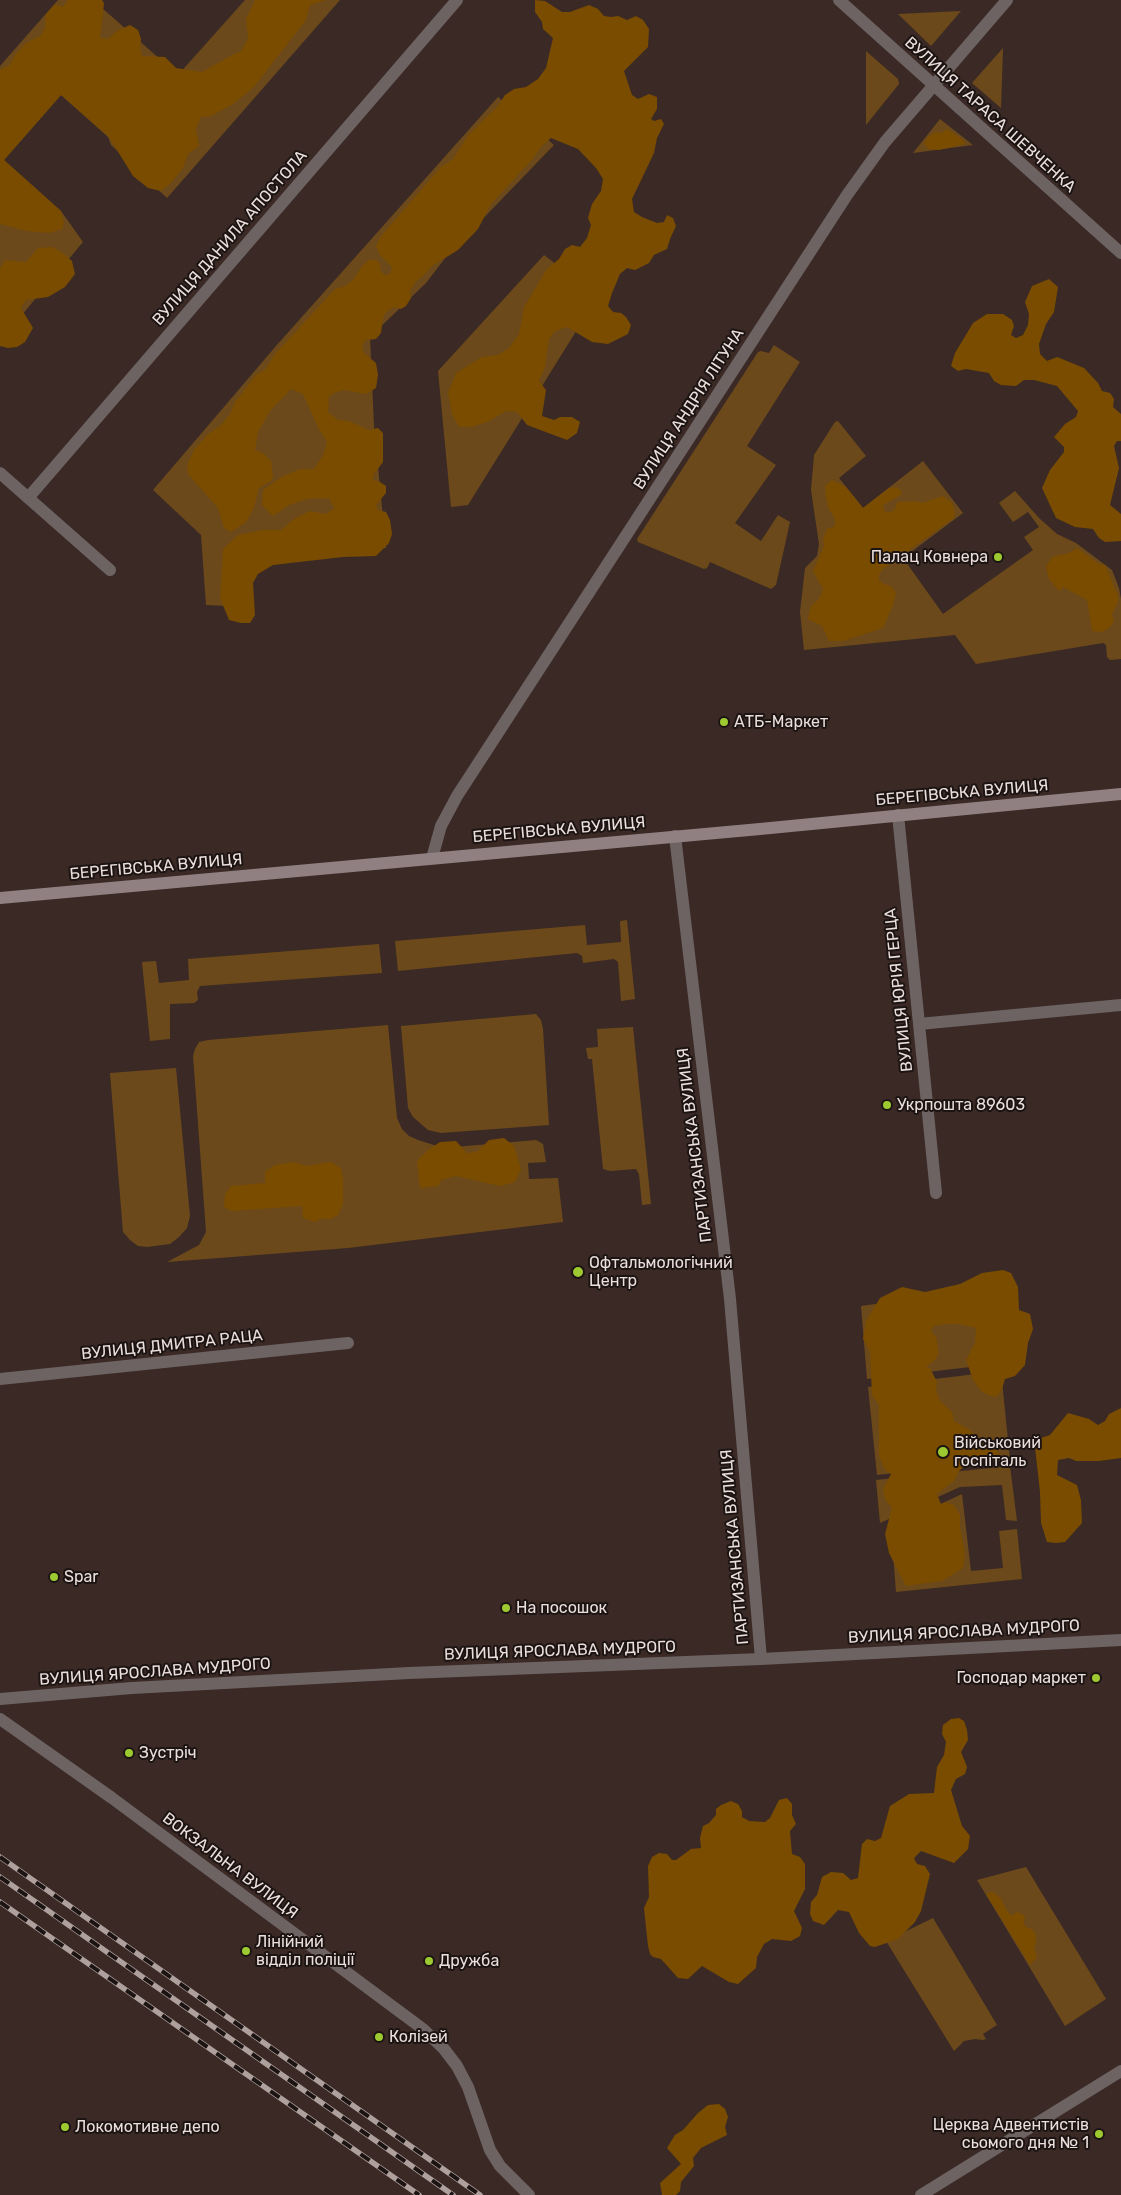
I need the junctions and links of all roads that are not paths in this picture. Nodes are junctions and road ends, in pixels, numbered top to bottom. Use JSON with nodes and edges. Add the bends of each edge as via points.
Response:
{"nodes":[{"id":1,"x":457,"y":0,"type":"edge"},
{"id":2,"x":838,"y":0,"type":"edge"},
{"id":3,"x":1007,"y":0,"type":"edge"},
{"id":4,"x":932,"y":85,"type":"junction"},
{"id":5,"x":1121,"y":254,"type":"edge"},
{"id":6,"x":0,"y":473,"type":"edge"},
{"id":7,"x":28,"y":498,"type":"junction"},
{"id":8,"x":110,"y":570,"type":"dead end"},
{"id":9,"x":1121,"y":794,"type":"edge"},
{"id":10,"x":898,"y":815,"type":"junction"},
{"id":11,"x":675,"y":836,"type":"junction"},
{"id":12,"x":432,"y":858,"type":"junction"},
{"id":13,"x":0,"y":898,"type":"edge"},
{"id":14,"x":1121,"y":1004,"type":"edge"},
{"id":15,"x":919,"y":1024,"type":"junction"},
{"id":16,"x":936,"y":1193,"type":"dead end"},
{"id":17,"x":348,"y":1343,"type":"dead end"},
{"id":18,"x":0,"y":1380,"type":"edge"},
{"id":19,"x":1121,"y":1640,"type":"edge"},
{"id":20,"x":761,"y":1659,"type":"junction"},
{"id":21,"x":0,"y":1699,"type":"edge"},
{"id":22,"x":0,"y":1719,"type":"edge"},
{"id":23,"x":1121,"y":2071,"type":"edge"},
{"id":24,"x":529,"y":2195,"type":"edge"},
{"id":25,"x":921,"y":2195,"type":"edge"}],
"edges":[{"from":1,"to":7,"type":"street","name":"ВУЛИЦЯ ДАНИЛА АПОСТОЛА"},
{"from":2,"to":4,"type":"street","name":"ВУЛИЦЯ ТАРАСА ШЕВЧЕНКА"},
{"from":3,"to":4,"type":"street","name":"ВУЛИЦЯ АНДРІЯ ЛІТУНА"},
{"from":4,"to":5,"type":"street","name":"ВУЛИЦЯ ТАРАСА ШЕВЧЕНКА"},
{"from":4,"to":12,"type":"street","name":"ВУЛИЦЯ АНДРІЯ ЛІТУНА","via":[[885,142],[842,203],[457,796],[441,826]]},
{"from":6,"to":7,"type":"street"},
{"from":7,"to":8,"type":"street"},
{"from":9,"to":10,"type":"main road","name":"БЕРЕГІВСЬКА ВУЛИЦЯ"},
{"from":10,"to":11,"type":"main road","name":"БЕРЕГІВСЬКА ВУЛИЦЯ"},
{"from":10,"to":15,"type":"street","name":"ВУЛИЦЯ ЮРІЯ ГЕРЦА"},
{"from":11,"to":12,"type":"main road","name":"БЕРЕГІВСЬКА ВУЛИЦЯ"},
{"from":11,"to":20,"type":"street","name":"ПАРТИЗАНСЬКА ВУЛИЦЯ","via":[[730,1299]]},
{"from":12,"to":13,"type":"main road","name":"БЕРЕГІВСЬКА ВУЛИЦЯ"},
{"from":14,"to":15,"type":"street"},
{"from":15,"to":16,"type":"street","name":"ВУЛИЦЯ ЮРІЯ ГЕРЦА"},
{"from":17,"to":18,"type":"street","name":"ВУЛИЦЯ ДМИТРА РАЦА"},
{"from":19,"to":20,"type":"street","name":"ВУЛИЦЯ ЯРОСЛАВА МУДРОГО"},
{"from":20,"to":21,"type":"street","name":"ВУЛИЦЯ ЯРОСЛАВА МУДРОГО","via":[[320,1678]]},
{"from":22,"to":24,"type":"street","name":"ВОКЗАЛЬНА ВУЛИЦЯ","via":[[423,2029],[457,2066],[468,2087],[490,2150],[500,2166]]},
{"from":23,"to":25,"type":"street"}]}
